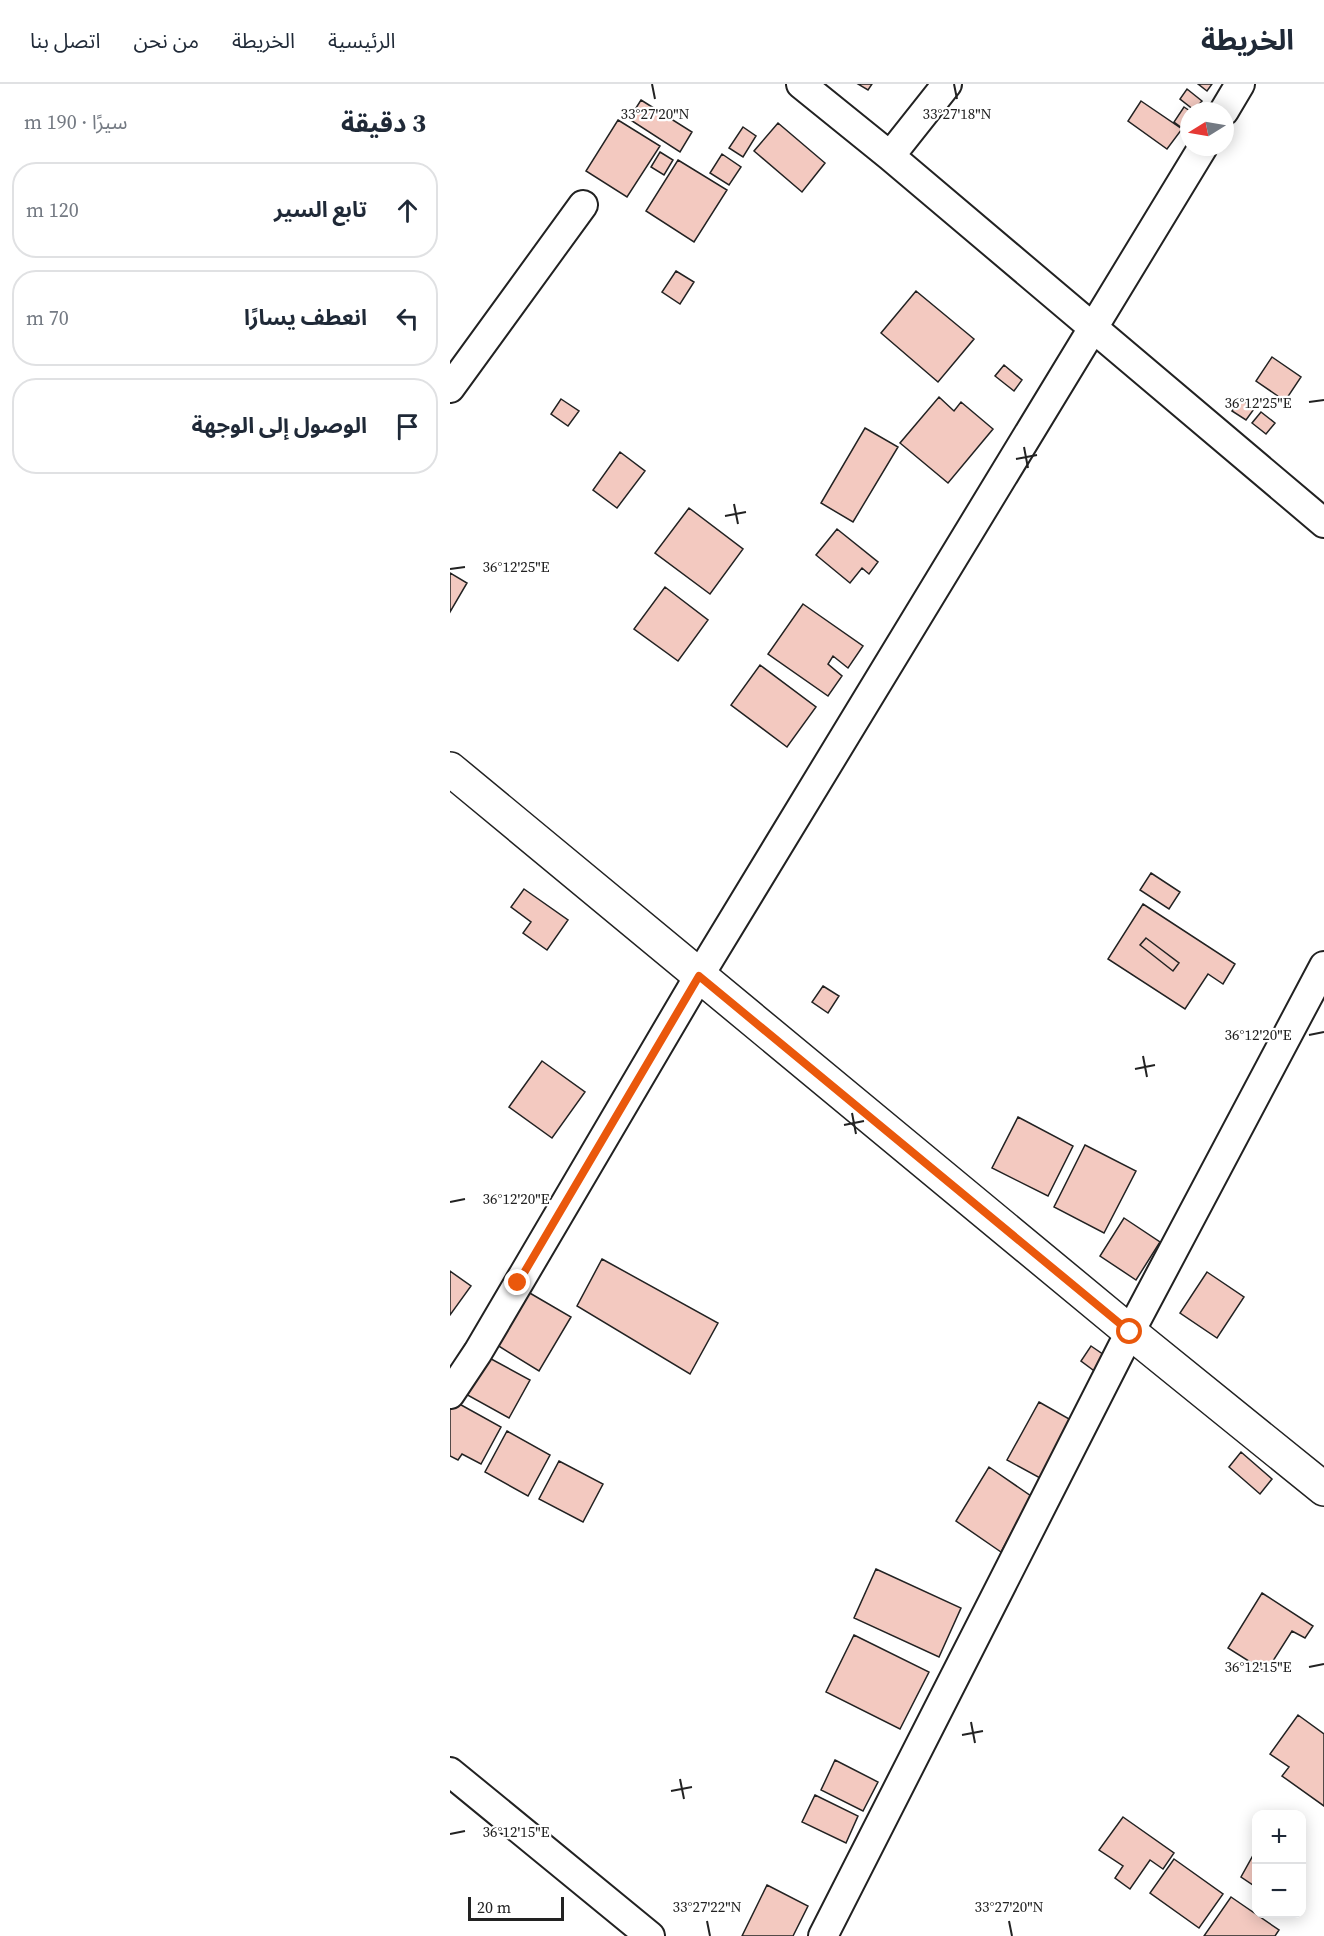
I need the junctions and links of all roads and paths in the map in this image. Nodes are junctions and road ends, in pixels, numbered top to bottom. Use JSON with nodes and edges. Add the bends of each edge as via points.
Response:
{"nodes":[{"id":1,"x":801,"y":84,"type":"edge"},
{"id":2,"x":947,"y":84,"type":"edge"},
{"id":3,"x":1240,"y":84,"type":"edge"},
{"id":4,"x":1229,"y":102,"type":"edge"},
{"id":5,"x":890,"y":156,"type":"junction"},
{"id":6,"x":1198,"y":156,"type":"edge"},
{"id":7,"x":584,"y":205,"type":"dead end"},
{"id":8,"x":1094,"y":328,"type":"junction"},
{"id":9,"x":450,"y":388,"type":"edge"},
{"id":10,"x":1324,"y":523,"type":"edge"},
{"id":11,"x":450,"y":769,"type":"edge"},
{"id":12,"x":1324,"y":966,"type":"edge"},
{"id":13,"x":699,"y":976,"type":"junction"},
{"id":14,"x":1130,"y":1332,"type":"junction"},
{"id":15,"x":450,"y":1394,"type":"edge"},
{"id":16,"x":1324,"y":1489,"type":"edge"},
{"id":17,"x":450,"y":1772,"type":"edge"},
{"id":18,"x":650,"y":1936,"type":"edge"},
{"id":19,"x":823,"y":1936,"type":"edge"}],
"edges":[{"from":1,"to":5,"type":"street"},
{"from":2,"to":5,"type":"street"},
{"from":3,"to":4,"type":"street"},
{"from":5,"to":8,"type":"street"},
{"from":6,"to":8,"type":"street"},
{"from":7,"to":9,"type":"street"},
{"from":8,"to":10,"type":"street"},
{"from":8,"to":13,"type":"street"},
{"from":11,"to":13,"type":"main road"},
{"from":12,"to":14,"type":"street"},
{"from":13,"to":14,"type":"main road"},
{"from":13,"to":15,"type":"street"},
{"from":14,"to":16,"type":"main road"},
{"from":14,"to":19,"type":"street"},
{"from":17,"to":18,"type":"street"}]}
